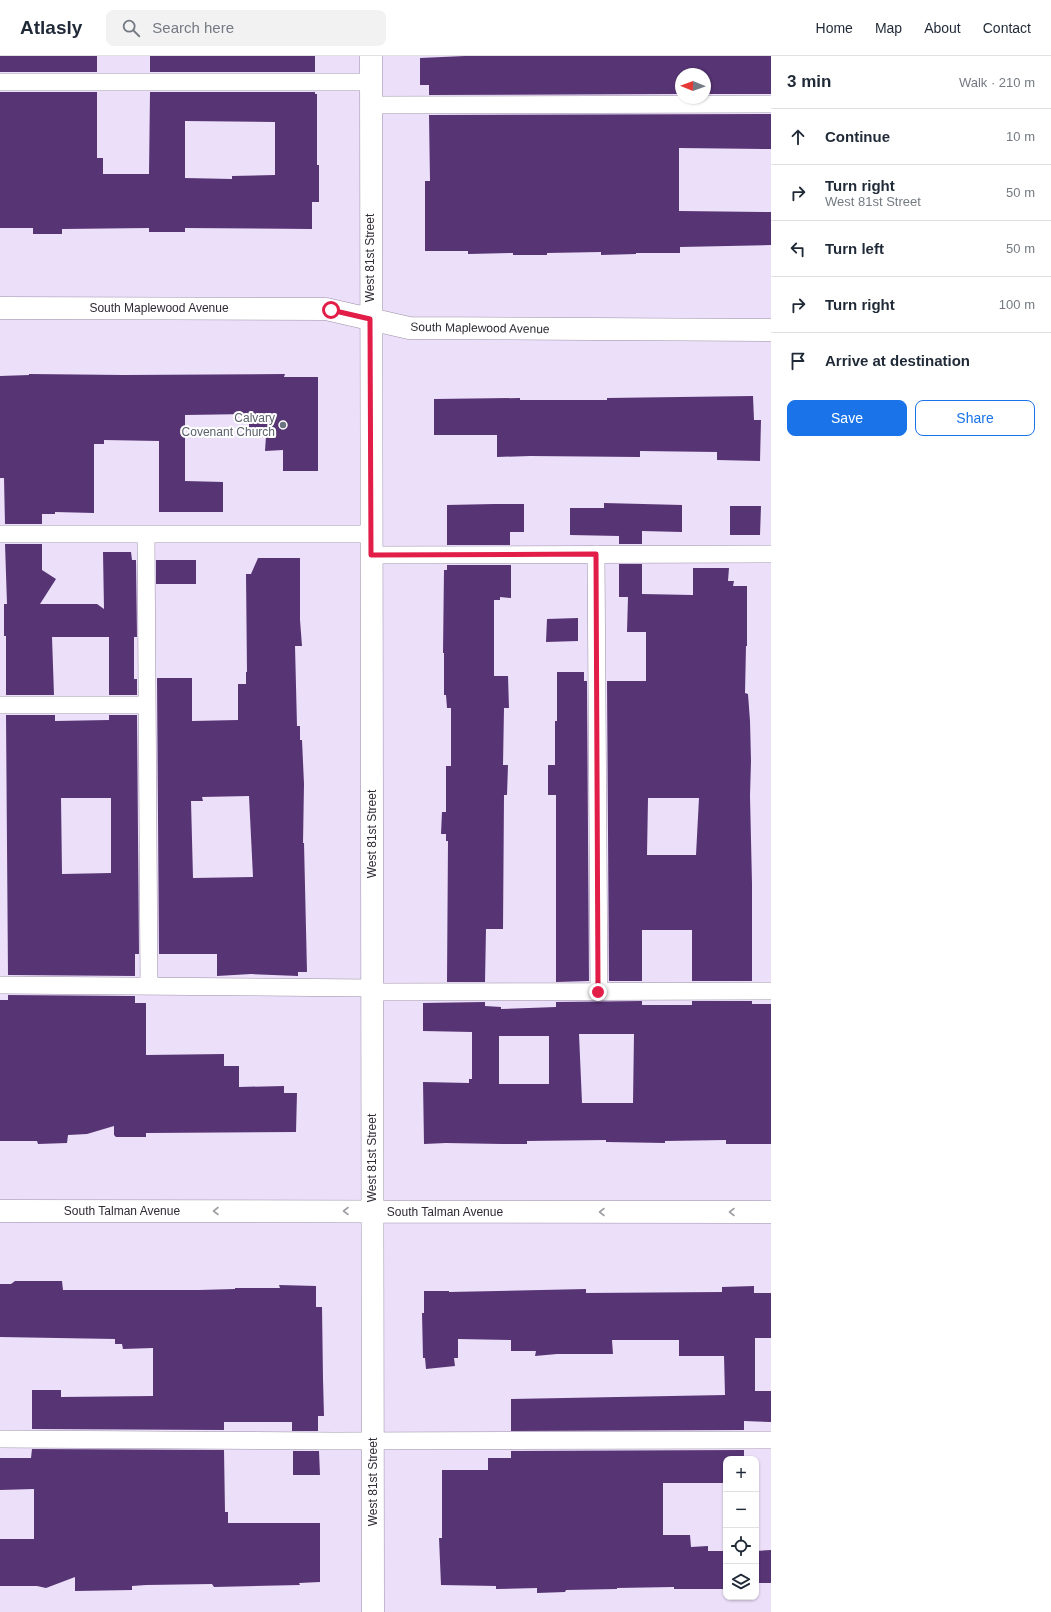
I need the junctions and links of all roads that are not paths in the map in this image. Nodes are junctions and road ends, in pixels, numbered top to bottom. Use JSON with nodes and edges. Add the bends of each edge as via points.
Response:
{"nodes":[{"id":1,"x":371,"y":56,"type":"edge"},
{"id":2,"x":0,"y":82,"type":"edge"},
{"id":3,"x":371,"y":82,"type":"junction"},
{"id":4,"x":771,"y":104,"type":"edge"},
{"id":5,"x":371,"y":105,"type":"junction"},
{"id":6,"x":0,"y":308,"type":"edge"},
{"id":7,"x":370,"y":319,"type":"junction"},
{"id":8,"x":771,"y":330,"type":"edge"},
{"id":9,"x":0,"y":534,"type":"edge"},
{"id":10,"x":146,"y":534,"type":"junction"},
{"id":11,"x":371,"y":544,"type":"junction"},
{"id":12,"x":596,"y":554,"type":"junction"},
{"id":13,"x":771,"y":554,"type":"edge"},
{"id":14,"x":0,"y":705,"type":"edge"},
{"id":15,"x":147,"y":705,"type":"junction"},
{"id":16,"x":0,"y":985,"type":"edge"},
{"id":17,"x":150,"y":986,"type":"junction"},
{"id":18,"x":372,"y":990,"type":"junction"},
{"id":19,"x":771,"y":991,"type":"edge"},
{"id":20,"x":598,"y":992,"type":"junction"},
{"id":21,"x":0,"y":1211,"type":"edge"},
{"id":22,"x":373,"y":1212,"type":"junction"},
{"id":23,"x":771,"y":1212,"type":"edge"},
{"id":24,"x":0,"y":1439,"type":"edge"},
{"id":25,"x":372,"y":1440,"type":"junction"},
{"id":26,"x":771,"y":1440,"type":"edge"},
{"id":27,"x":373,"y":1612,"type":"edge"}],
"edges":[{"from":1,"to":3,"type":"street","name":"West 81st Street"},
{"from":2,"to":3,"type":"lane"},
{"from":3,"to":5,"type":"street","name":"West 81st Street"},
{"from":4,"to":5,"type":"lane"},
{"from":5,"to":7,"type":"street","name":"West 81st Street"},
{"from":6,"to":7,"type":"street","name":"South Maplewood Avenue","via":[[326,309]]},
{"from":7,"to":8,"type":"street","name":"South Maplewood Avenue","via":[[409,328]]},
{"from":7,"to":11,"type":"street","name":"West 81st Street"},
{"from":9,"to":10,"type":"lane"},
{"from":10,"to":11,"type":"lane"},
{"from":10,"to":15,"type":"lane"},
{"from":11,"to":12,"type":"lane"},
{"from":11,"to":18,"type":"street","name":"West 81st Street"},
{"from":12,"to":13,"type":"lane"},
{"from":12,"to":20,"type":"lane"},
{"from":14,"to":15,"type":"lane"},
{"from":15,"to":17,"type":"lane"},
{"from":16,"to":17,"type":"lane"},
{"from":17,"to":18,"type":"lane"},
{"from":18,"to":20,"type":"lane"},
{"from":18,"to":22,"type":"street","name":"West 81st Street"},
{"from":19,"to":20,"type":"lane"},
{"from":22,"to":21,"type":"street","name":"South Talman Avenue","one_way":true},
{"from":23,"to":22,"type":"street","name":"South Talman Avenue","one_way":true},
{"from":22,"to":25,"type":"street","name":"West 81st Street"},
{"from":24,"to":25,"type":"lane"},
{"from":25,"to":26,"type":"lane"},
{"from":25,"to":27,"type":"street","name":"West 81st Street"}]}
